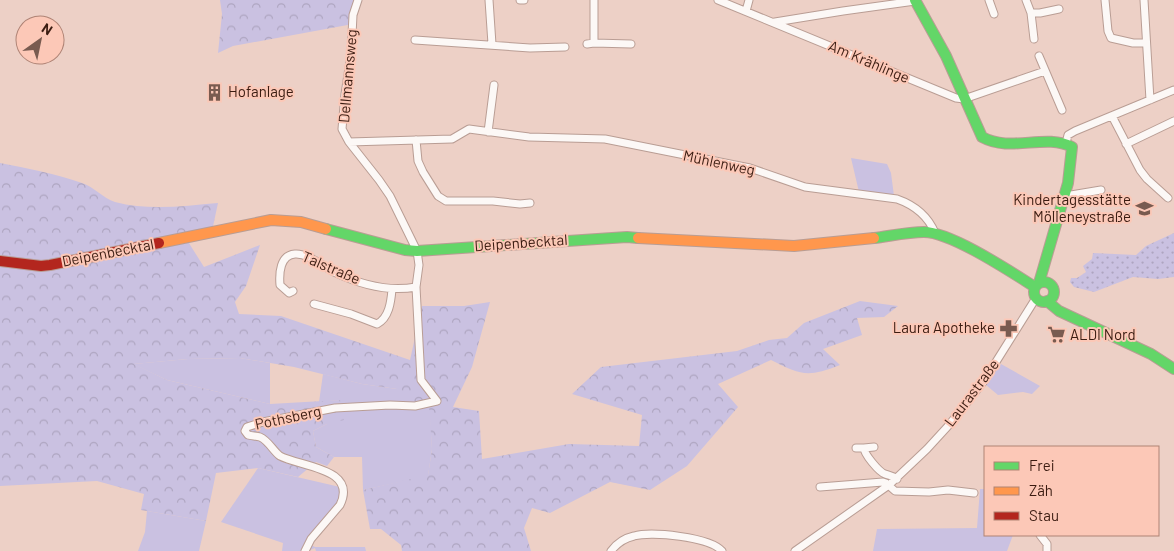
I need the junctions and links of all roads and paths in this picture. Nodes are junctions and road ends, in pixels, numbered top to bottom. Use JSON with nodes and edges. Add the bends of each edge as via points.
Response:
{"nodes":[{"id":1,"x":358,"y":0,"type":"edge"},
{"id":2,"x":488,"y":0,"type":"edge"},
{"id":3,"x":520,"y":0,"type":"edge"},
{"id":4,"x":524,"y":0,"type":"edge"},
{"id":5,"x":594,"y":0,"type":"edge"},
{"id":6,"x":718,"y":0,"type":"edge"},
{"id":7,"x":749,"y":0,"type":"edge"},
{"id":8,"x":989,"y":0,"type":"edge"},
{"id":9,"x":1026,"y":0,"type":"edge"},
{"id":10,"x":1105,"y":0,"type":"edge"},
{"id":11,"x":1144,"y":0,"type":"edge"},
{"id":12,"x":915,"y":1,"type":"edge"},
{"id":13,"x":1059,"y":9,"type":"dead end"},
{"id":14,"x":746,"y":11,"type":"junction"},
{"id":15,"x":1031,"y":13,"type":"junction"},
{"id":16,"x":994,"y":14,"type":"dead end"},
{"id":17,"x":774,"y":22,"type":"junction"},
{"id":18,"x":1034,"y":39,"type":"dead end"},
{"id":19,"x":415,"y":40,"type":"dead end"},
{"id":20,"x":1146,"y":43,"type":"junction"},
{"id":21,"x":492,"y":44,"type":"junction"},
{"id":22,"x":631,"y":44,"type":"dead end"},
{"id":23,"x":565,"y":46,"type":"dead end"},
{"id":24,"x":1039,"y":56,"type":"dead end"},
{"id":25,"x":1045,"y":70,"type":"junction"},
{"id":26,"x":494,"y":85,"type":"dead end"},
{"id":27,"x":1174,"y":90,"type":"edge"},
{"id":28,"x":964,"y":99,"type":"junction"},
{"id":29,"x":1150,"y":100,"type":"junction"},
{"id":30,"x":1062,"y":110,"type":"dead end"},
{"id":31,"x":1112,"y":116,"type":"junction"},
{"id":32,"x":1174,"y":121,"type":"edge"},
{"id":33,"x":488,"y":132,"type":"junction"},
{"id":34,"x":416,"y":140,"type":"junction"},
{"id":35,"x":349,"y":142,"type":"junction"},
{"id":36,"x":1066,"y":143,"type":"junction"},
{"id":37,"x":1126,"y":144,"type":"junction"},
{"id":38,"x":1100,"y":190,"type":"dead end"},
{"id":39,"x":1065,"y":196,"type":"junction"},
{"id":40,"x":1168,"y":198,"type":"dead end"},
{"id":41,"x":530,"y":203,"type":"dead end"},
{"id":42,"x":935,"y":233,"type":"junction"},
{"id":43,"x":417,"y":251,"type":"junction"},
{"id":44,"x":0,"y":261,"type":"edge"},
{"id":45,"x":1041,"y":284,"type":"junction"},
{"id":46,"x":416,"y":287,"type":"junction"},
{"id":47,"x":392,"y":289,"type":"junction"},
{"id":48,"x":293,"y":291,"type":"dead end"},
{"id":49,"x":1045,"y":298,"type":"junction"},
{"id":50,"x":314,"y":304,"type":"dead end"},
{"id":51,"x":1174,"y":369,"type":"edge"},
{"id":52,"x":874,"y":447,"type":"dead end"},
{"id":53,"x":897,"y":478,"type":"junction"},
{"id":54,"x":889,"y":485,"type":"junction"},
{"id":55,"x":820,"y":486,"type":"dead end"},
{"id":56,"x":974,"y":493,"type":"dead end"},
{"id":57,"x":1041,"y":536,"type":"edge"},
{"id":58,"x":305,"y":551,"type":"edge"},
{"id":59,"x":611,"y":551,"type":"edge"},
{"id":60,"x":722,"y":551,"type":"edge"},
{"id":61,"x":796,"y":551,"type":"edge"},
{"id":62,"x":1047,"y":551,"type":"edge"}],
"edges":[{"from":1,"to":35,"type":"street","name":"Dellmannsweg","via":[[353,15],[352,55],[342,123]]},
{"from":2,"to":21,"type":"street"},
{"from":3,"to":4,"type":"street"},
{"from":5,"to":22,"type":"street","via":[[591,44]]},
{"from":6,"to":14,"type":"street","name":"Am Krählinge"},
{"from":7,"to":14,"type":"street"},
{"from":8,"to":16,"type":"street"},
{"from":9,"to":15,"type":"street"},
{"from":10,"to":20,"type":"street","via":[[1111,38]]},
{"from":11,"to":20,"type":"street"},
{"from":12,"to":17,"type":"street"},
{"from":12,"to":28,"type":"main road","via":[[946,56]]},
{"from":13,"to":15,"type":"street"},
{"from":14,"to":17,"type":"street","name":"Am Krählinge"},
{"from":15,"to":18,"type":"street"},
{"from":17,"to":28,"type":"street","name":"Am Krählinge"},
{"from":19,"to":21,"type":"street"},
{"from":20,"to":29,"type":"street"},
{"from":21,"to":23,"type":"street","via":[[530,48]]},
{"from":24,"to":25,"type":"street"},
{"from":25,"to":28,"type":"street"},
{"from":25,"to":30,"type":"street"},
{"from":26,"to":33,"type":"street"},
{"from":27,"to":29,"type":"street"},
{"from":28,"to":36,"type":"main road","via":[[978,133],[986,141],[1000,144]]},
{"from":29,"to":31,"type":"street"},
{"from":31,"to":36,"type":"street","via":[[1071,133]]},
{"from":31,"to":37,"type":"street"},
{"from":32,"to":37,"type":"street"},
{"from":33,"to":34,"type":"street","name":"Mühlenweg","via":[[469,129],[452,139]]},
{"from":33,"to":42,"type":"street","name":"Mühlenweg","via":[[529,137],[605,139],[750,168],[805,187],[897,199],[917,209]]},
{"from":34,"to":35,"type":"street","name":"Mühlenweg"},
{"from":34,"to":41,"type":"street","via":[[418,161],[423,172],[438,196],[446,201]]},
{"from":35,"to":43,"type":"street","name":"Dellmannsweg","via":[[390,196]]},
{"from":36,"to":39,"type":"main road","via":[[1072,147],[1073,155]]},
{"from":37,"to":40,"type":"street","via":[[1147,180]]},
{"from":38,"to":39,"type":"street"},
{"from":39,"to":45,"type":"main road"},
{"from":42,"to":43,"type":"main road","name":"Deipenbecktal","via":[[794,246],[627,237]]},
{"from":42,"to":45,"type":"main road","name":"Deipenbecktal"},
{"from":43,"to":44,"type":"main road","name":"Deipenbecktal","via":[[301,222],[271,220],[50,265]]},
{"from":43,"to":46,"type":"street"},
{"from":45,"to":49,"type":"main road","via":[[1034,291]]},
{"from":45,"to":49,"type":"main road","via":[[1053,289]]},
{"from":46,"to":47,"type":"street","name":"Talstraße"},
{"from":46,"to":58,"type":"street","name":"Pothsberg","via":[[421,380],[437,401],[415,406],[335,408],[247,427],[248,436],[263,439],[279,454],[320,468],[343,486],[340,505]]},
{"from":47,"to":48,"type":"street","name":"Talstraße","via":[[345,277],[297,253],[287,257],[280,271],[280,285],[289,293]]},
{"from":47,"to":50,"type":"street","via":[[387,314],[377,324]]},
{"from":49,"to":51,"type":"main road","via":[[1059,311],[1151,354]]},
{"from":49,"to":53,"type":"street","name":"Laurastraße","via":[[949,425]]},
{"from":52,"to":53,"type":"street","via":[[860,448],[883,474]]},
{"from":53,"to":54,"type":"street","name":"Laurastraße"},
{"from":54,"to":55,"type":"street","via":[[883,482]]},
{"from":54,"to":56,"type":"street","via":[[895,491],[903,492],[948,490]]},
{"from":54,"to":61,"type":"street","name":"Laurastraße"},
{"from":57,"to":62,"type":"street","via":[[1047,544]]},
{"from":59,"to":60,"type":"street","via":[[624,539],[649,534],[698,540]]}]}
